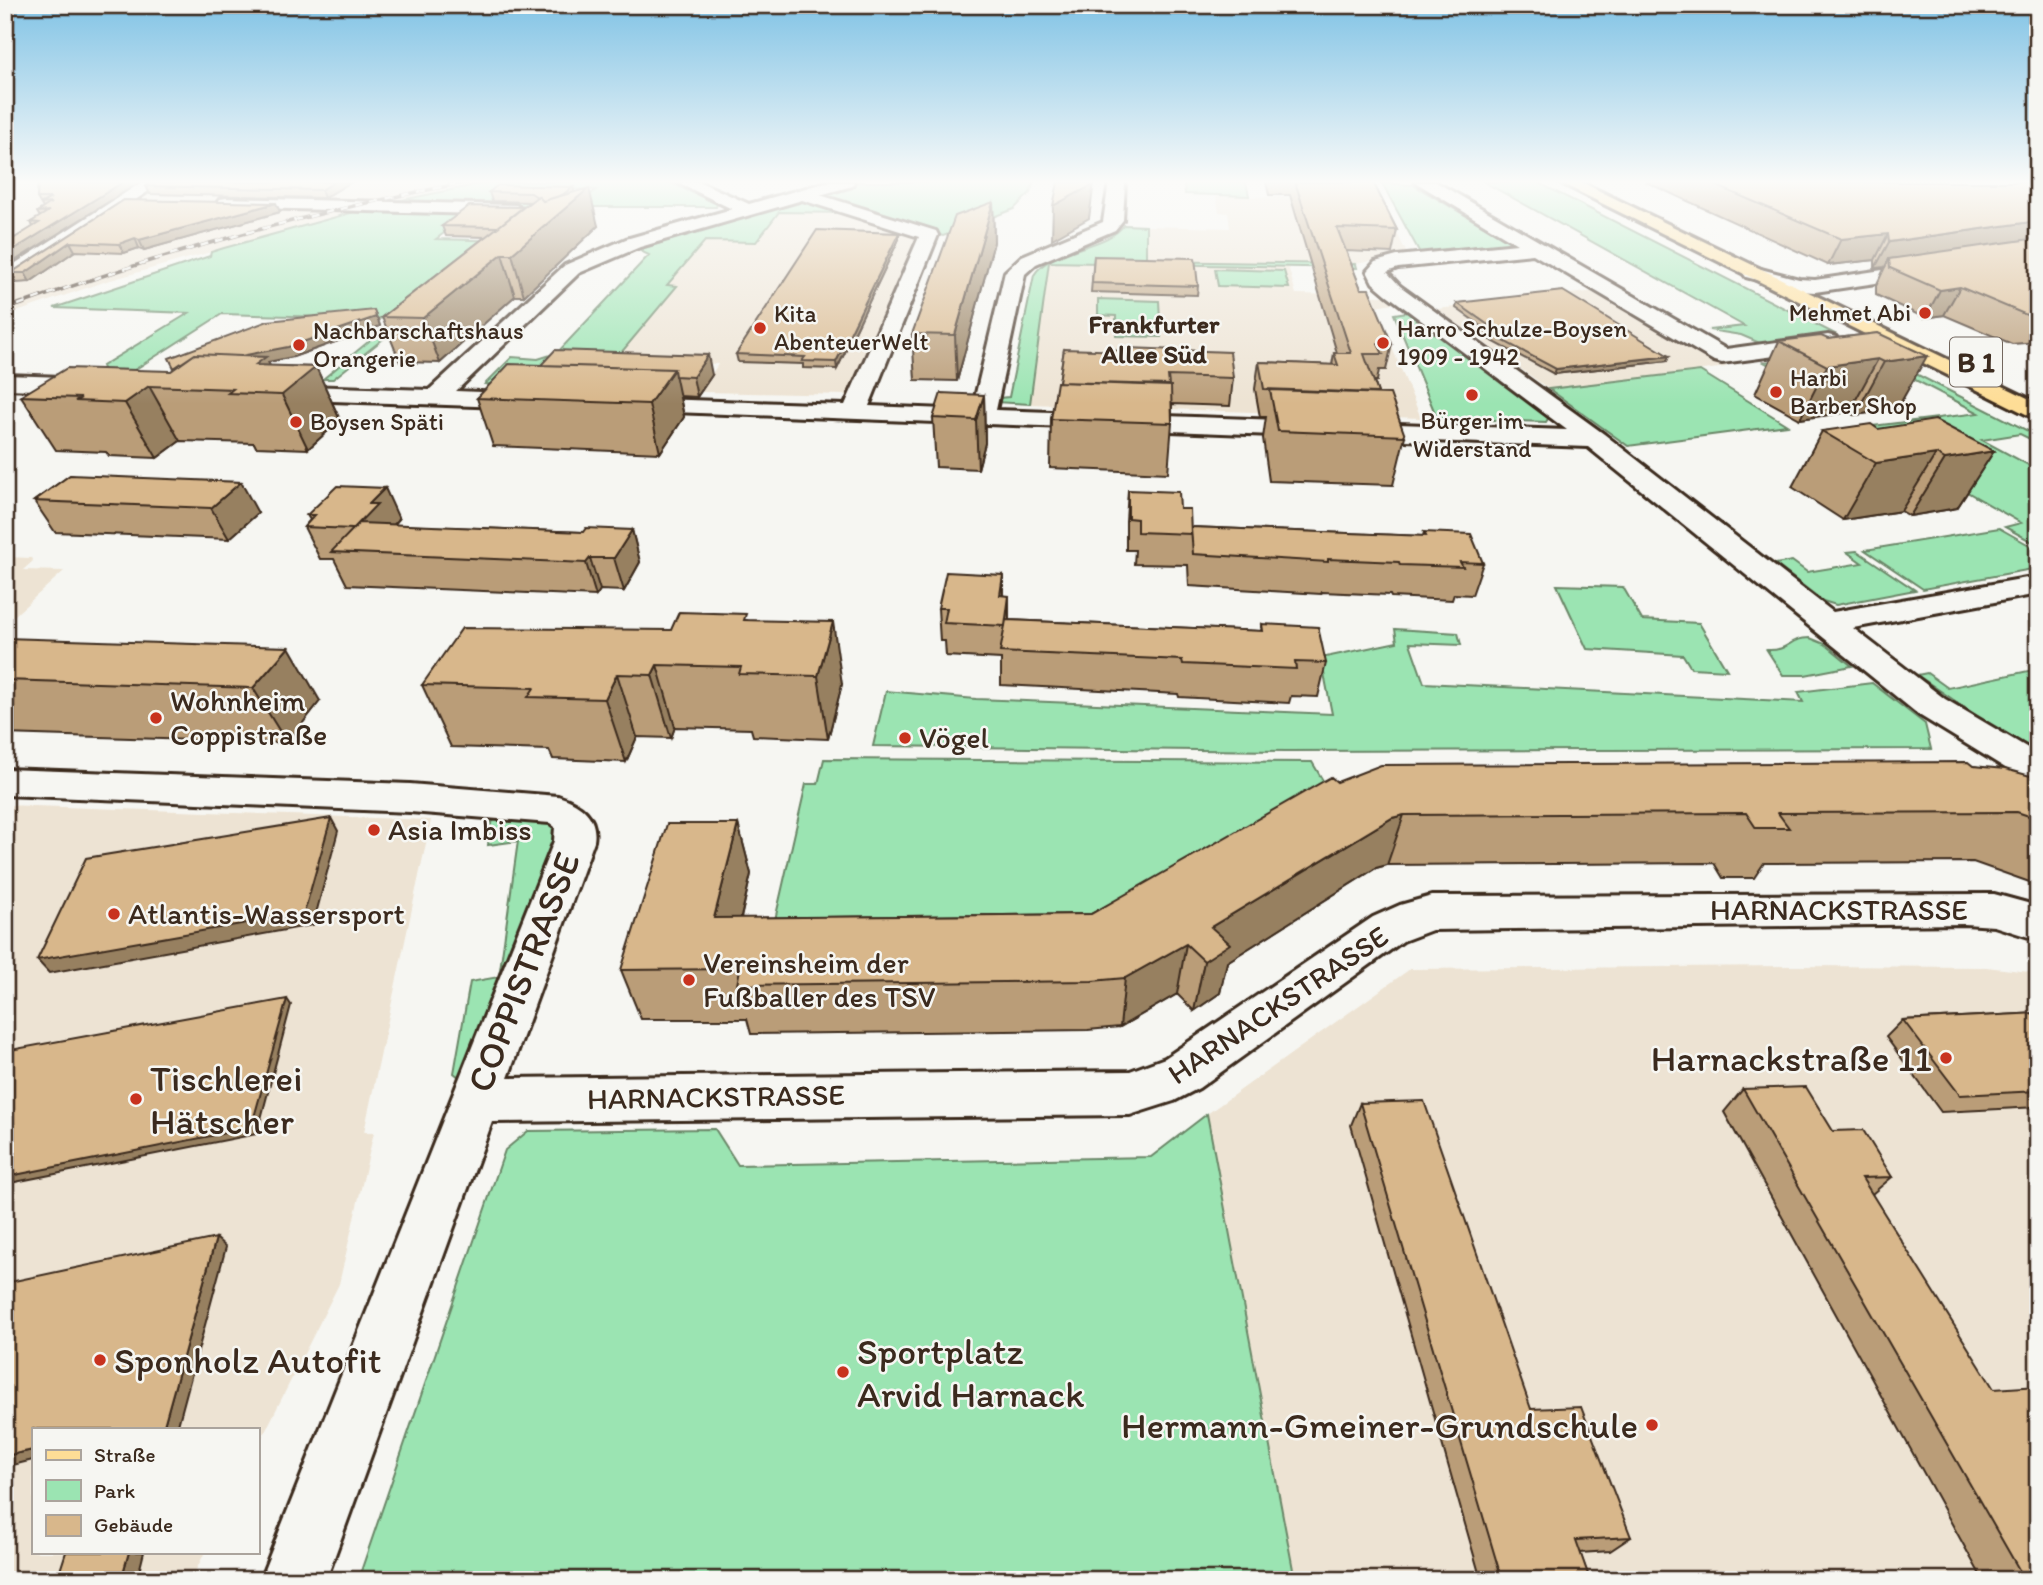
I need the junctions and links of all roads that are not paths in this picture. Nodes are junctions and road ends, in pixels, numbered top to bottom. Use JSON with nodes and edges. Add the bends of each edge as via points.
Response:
{"nodes":[{"id":1,"x":41,"y":256,"type":"edge"},
{"id":2,"x":603,"y":256,"type":"edge"},
{"id":3,"x":920,"y":256,"type":"edge"},
{"id":4,"x":1038,"y":256,"type":"edge"},
{"id":5,"x":1457,"y":256,"type":"edge"},
{"id":6,"x":1551,"y":256,"type":"edge"},
{"id":7,"x":1717,"y":256,"type":"edge"},
{"id":8,"x":1752,"y":256,"type":"edge"},
{"id":9,"x":2018,"y":256,"type":"edge"},
{"id":10,"x":1752,"y":273,"type":"junction"},
{"id":11,"x":5,"y":279,"type":"edge"},
{"id":12,"x":1815,"y":286,"type":"junction"},
{"id":13,"x":1879,"y":335,"type":"junction"},
{"id":14,"x":5,"y":382,"type":"edge"},
{"id":15,"x":111,"y":386,"type":"edge"},
{"id":16,"x":246,"y":391,"type":"edge"},
{"id":17,"x":2038,"y":392,"type":"edge"},
{"id":18,"x":436,"y":397,"type":"junction"},
{"id":19,"x":548,"y":402,"type":"edge"},
{"id":20,"x":603,"y":404,"type":"edge"},
{"id":21,"x":854,"y":413,"type":"junction"},
{"id":22,"x":2038,"y":413,"type":"edge"},
{"id":23,"x":982,"y":418,"type":"junction"},
{"id":24,"x":1595,"y":439,"type":"junction"},
{"id":25,"x":2038,"y":585,"type":"edge"},
{"id":26,"x":1826,"y":622,"type":"junction"},
{"id":27,"x":2038,"y":771,"type":"edge"},
{"id":28,"x":5,"y":782,"type":"edge"},
{"id":29,"x":2038,"y":923,"type":"edge"},
{"id":30,"x":474,"y":1100,"type":"junction"},
{"id":31,"x":293,"y":1580,"type":"edge"}],
"edges":[{"from":1,"to":11,"type":"street"},
{"from":2,"to":18,"type":"street","via":[[572,269]]},
{"from":3,"to":21,"type":"street"},
{"from":4,"to":23,"type":"street","via":[[1015,272]]},
{"from":5,"to":24,"type":"street","via":[[1397,262],[1377,271],[1399,295]]},
{"from":6,"to":13,"type":"street","via":[[1722,356]]},
{"from":7,"to":10,"type":"main road","number":"B 1"},
{"from":8,"to":12,"type":"main road","number":"B 1"},
{"from":9,"to":12,"type":"street"},
{"from":10,"to":12,"type":"street"},
{"from":10,"to":13,"type":"main road","number":"B 1"},
{"from":12,"to":17,"type":"main road","number":"B 1"},
{"from":13,"to":22,"type":"main road","number":"B 1"},
{"from":14,"to":15,"type":"street"},
{"from":16,"to":18,"type":"street"},
{"from":18,"to":19,"type":"street"},
{"from":20,"to":21,"type":"street"},
{"from":21,"to":23,"type":"street"},
{"from":23,"to":24,"type":"street"},
{"from":24,"to":26,"type":"street"},
{"from":25,"to":26,"type":"street"},
{"from":26,"to":27,"type":"street","via":[[1932,707]]},
{"from":28,"to":30,"type":"street","name":"COPPISTRASSE","via":[[410,798],[538,807],[572,817],[577,832],[574,841]]},
{"from":29,"to":30,"type":"street","name":"HARNACKSTRASSE","via":[[1994,910],[1965,908],[1432,913],[1388,929],[1182,1073],[1130,1093]]},
{"from":30,"to":31,"type":"street","name":"COPPISTRASSE"}]}
